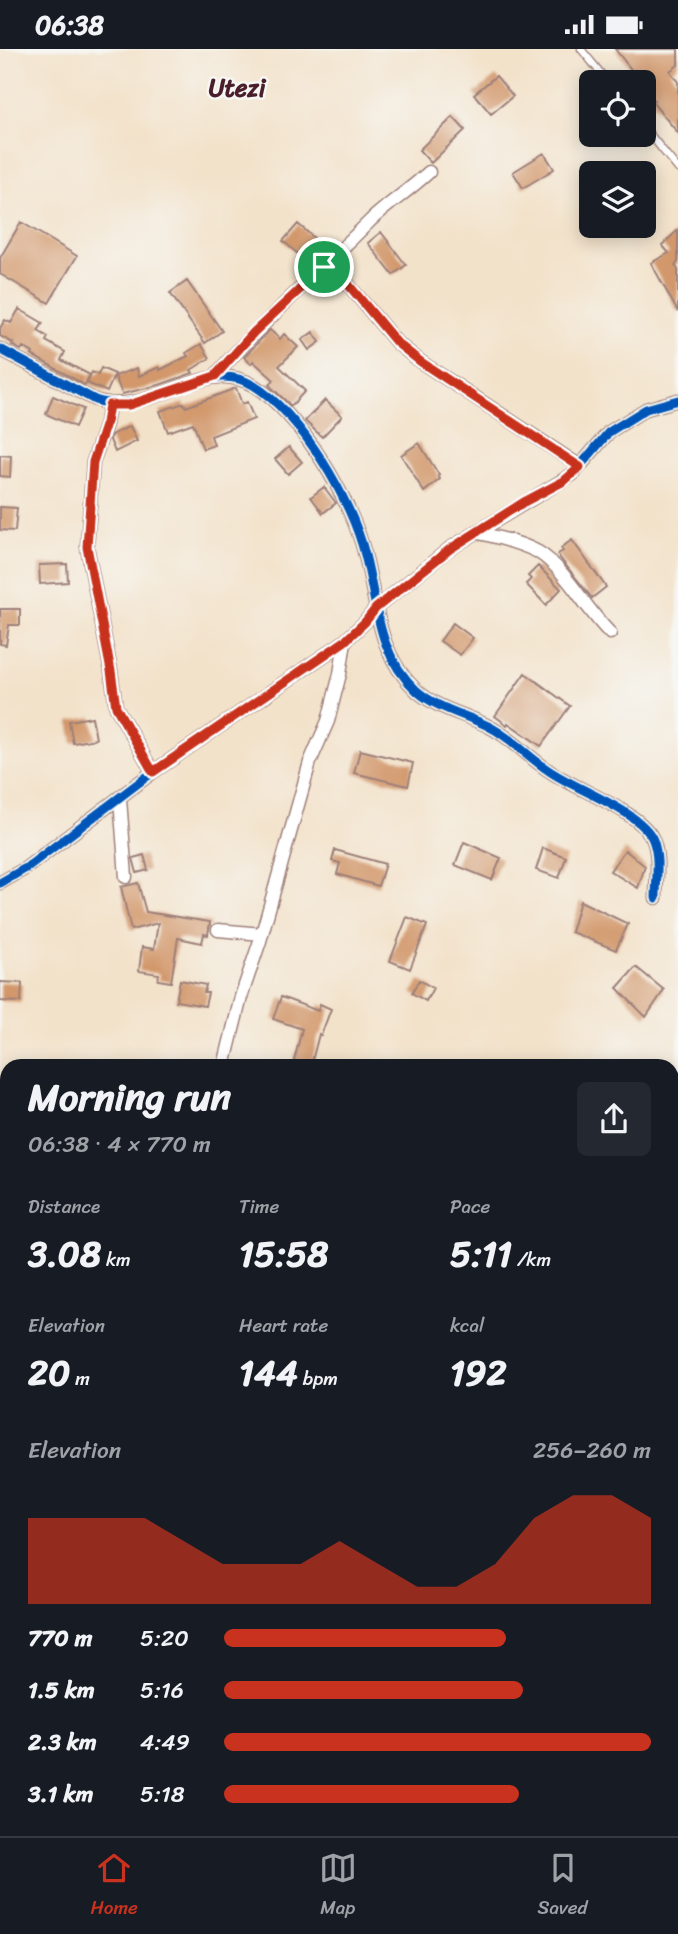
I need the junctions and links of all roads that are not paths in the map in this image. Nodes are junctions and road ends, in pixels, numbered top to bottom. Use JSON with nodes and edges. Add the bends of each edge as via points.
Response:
{"nodes":[{"id":1,"x":581,"y":49,"type":"edge"},
{"id":2,"x":598,"y":70,"type":"edge"},
{"id":3,"x":656,"y":142,"type":"edge"},
{"id":4,"x":678,"y":169,"type":"edge"},
{"id":5,"x":429,"y":172,"type":"dead end"},
{"id":6,"x":324,"y":267,"type":"junction"},
{"id":7,"x":0,"y":349,"type":"edge"},
{"id":8,"x":215,"y":376,"type":"junction"},
{"id":9,"x":678,"y":400,"type":"edge"},
{"id":10,"x":109,"y":405,"type":"junction"},
{"id":11,"x":580,"y":467,"type":"junction"},
{"id":12,"x":476,"y":532,"type":"junction"},
{"id":13,"x":376,"y":608,"type":"junction"},
{"id":14,"x":610,"y":633,"type":"dead end"},
{"id":15,"x":345,"y":641,"type":"junction"},
{"id":16,"x":153,"y":772,"type":"junction"},
{"id":17,"x":120,"y":799,"type":"junction"},
{"id":18,"x":126,"y":877,"type":"dead end"},
{"id":19,"x":0,"y":883,"type":"edge"},
{"id":20,"x":656,"y":898,"type":"dead end"},
{"id":21,"x":218,"y":930,"type":"dead end"},
{"id":22,"x":262,"y":934,"type":"junction"},
{"id":23,"x":226,"y":1059,"type":"edge"}],
"edges":[{"from":1,"to":2,"type":"lane"},
{"from":3,"to":4,"type":"lane"},
{"from":5,"to":6,"type":"street"},
{"from":6,"to":8,"type":"street","via":[[254,332]]},
{"from":6,"to":11,"type":"street","via":[[342,277],[397,343],[421,362]]},
{"from":7,"to":10,"type":"street"},
{"from":8,"to":10,"type":"street","via":[[129,405]]},
{"from":8,"to":13,"type":"street","via":[[237,378],[278,405],[327,467],[356,526]]},
{"from":9,"to":11,"type":"street","via":[[635,414],[609,432]]},
{"from":10,"to":16,"type":"street","via":[[93,462],[87,547],[116,707]]},
{"from":11,"to":12,"type":"street"},
{"from":12,"to":13,"type":"street"},
{"from":12,"to":14,"type":"street","via":[[537,552]]},
{"from":13,"to":15,"type":"street"},
{"from":13,"to":20,"type":"street","via":[[384,645],[418,691],[449,711],[511,739],[549,771],[623,811],[643,827],[657,856]]},
{"from":15,"to":16,"type":"street"},
{"from":15,"to":22,"type":"street","via":[[328,721],[310,762]]},
{"from":16,"to":17,"type":"street"},
{"from":17,"to":18,"type":"street"},
{"from":17,"to":19,"type":"street"},
{"from":21,"to":22,"type":"street"},
{"from":22,"to":23,"type":"street"}]}
